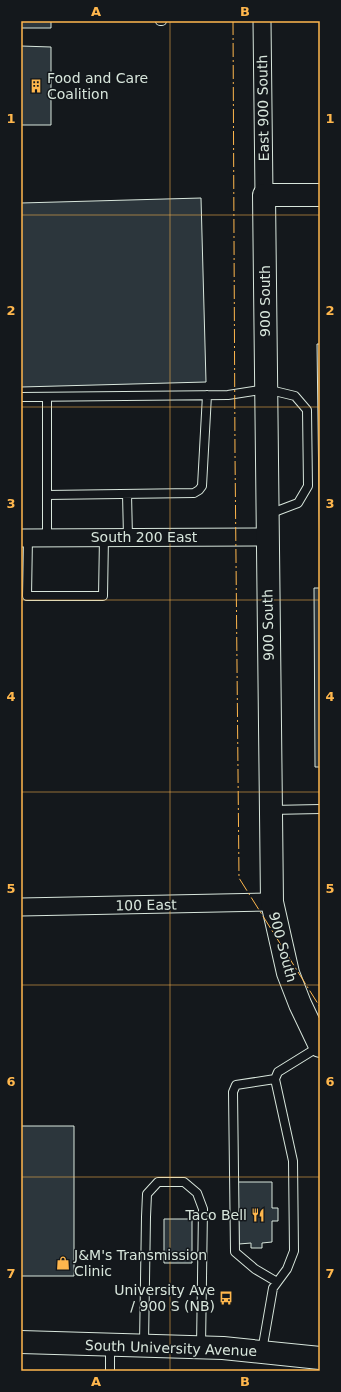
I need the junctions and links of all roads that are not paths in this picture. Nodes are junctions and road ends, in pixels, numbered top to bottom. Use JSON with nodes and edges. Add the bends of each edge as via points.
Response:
{"nodes":[{"id":1,"x":262,"y":21,"type":"edge"},
{"id":2,"x":264,"y":195,"type":"junction"},
{"id":3,"x":320,"y":195,"type":"edge"},
{"id":4,"x":266,"y":390,"type":"junction"},
{"id":5,"x":207,"y":395,"type":"junction"},
{"id":6,"x":21,"y":397,"type":"edge"},
{"id":7,"x":47,"y":397,"type":"junction"},
{"id":8,"x":127,"y":494,"type":"junction"},
{"id":9,"x":47,"y":495,"type":"junction"},
{"id":10,"x":267,"y":515,"type":"junction"},
{"id":11,"x":267,"y":537,"type":"junction"},
{"id":12,"x":24,"y":538,"type":"edge"},
{"id":13,"x":47,"y":538,"type":"junction"},
{"id":14,"x":104,"y":538,"type":"junction"},
{"id":15,"x":128,"y":538,"type":"junction"},
{"id":16,"x":320,"y":809,"type":"edge"},
{"id":17,"x":270,"y":810,"type":"junction"},
{"id":18,"x":272,"y":902,"type":"junction"},
{"id":19,"x":21,"y":907,"type":"edge"},
{"id":20,"x":320,"y":1046,"type":"edge"},
{"id":21,"x":275,"y":1078,"type":"junction"},
{"id":22,"x":277,"y":1282,"type":"junction"},
{"id":23,"x":21,"y":1342,"type":"edge"},
{"id":24,"x":110,"y":1345,"type":"junction"},
{"id":25,"x":144,"y":1346,"type":"junction"},
{"id":26,"x":201,"y":1347,"type":"junction"},
{"id":27,"x":262,"y":1352,"type":"junction"},
{"id":28,"x":320,"y":1358,"type":"edge"},
{"id":29,"x":110,"y":1371,"type":"edge"}],
"edges":[{"from":1,"to":2,"type":"street","name":"East 900 South"},
{"from":2,"to":3,"type":"main road"},
{"from":2,"to":4,"type":"main road","name":"900 South"},
{"from":4,"to":5,"type":"lane"},
{"from":4,"to":10,"type":"main road","name":"900 South"},
{"from":4,"to":10,"type":"lane","via":[[295,396],[307,410],[308,486],[298,503]]},
{"from":5,"to":7,"type":"lane"},
{"from":5,"to":8,"type":"lane","via":[[202,486],[199,490],[194,493]]},
{"from":6,"to":7,"type":"lane"},
{"from":7,"to":9,"type":"lane"},
{"from":8,"to":9,"type":"lane"},
{"from":8,"to":15,"type":"lane"},
{"from":9,"to":13,"type":"lane"},
{"from":10,"to":11,"type":"main road","name":"900 South"},
{"from":11,"to":15,"type":"street","name":"South 200 East"},
{"from":11,"to":17,"type":"main road","name":"900 South"},
{"from":12,"to":13,"type":"street","name":"South 200 East"},
{"from":12,"to":14,"type":"lane","via":[[27,596],[104,596]]},
{"from":13,"to":14,"type":"street","name":"South 200 East"},
{"from":14,"to":15,"type":"street","name":"South 200 East"},
{"from":16,"to":17,"type":"lane"},
{"from":17,"to":18,"type":"main road","name":"900 South"},
{"from":18,"to":19,"type":"street","name":"100 East"},
{"from":18,"to":20,"type":"main road","name":"900 South","via":[[288,973]]},
{"from":20,"to":21,"type":"lane","via":[[278,1072]]},
{"from":21,"to":22,"type":"lane","via":[[292,1156],[294,1251],[288,1268]]},
{"from":21,"to":22,"type":"lane","via":[[236,1085],[233,1092],[235,1252],[255,1269]]},
{"from":22,"to":27,"type":"lane","via":[[273,1288]]},
{"from":23,"to":24,"type":"main road","name":"South University Avenue"},
{"from":24,"to":25,"type":"main road","name":"South University Avenue"},
{"from":24,"to":29,"type":"lane"},
{"from":25,"to":26,"type":"main road","name":"South University Avenue"},
{"from":25,"to":26,"type":"lane","via":[[147,1194],[158,1182],[184,1182],[197,1193],[203,1209]]},
{"from":26,"to":27,"type":"main road","name":"South University Avenue"},
{"from":27,"to":28,"type":"main road","name":"South University Avenue"}]}
